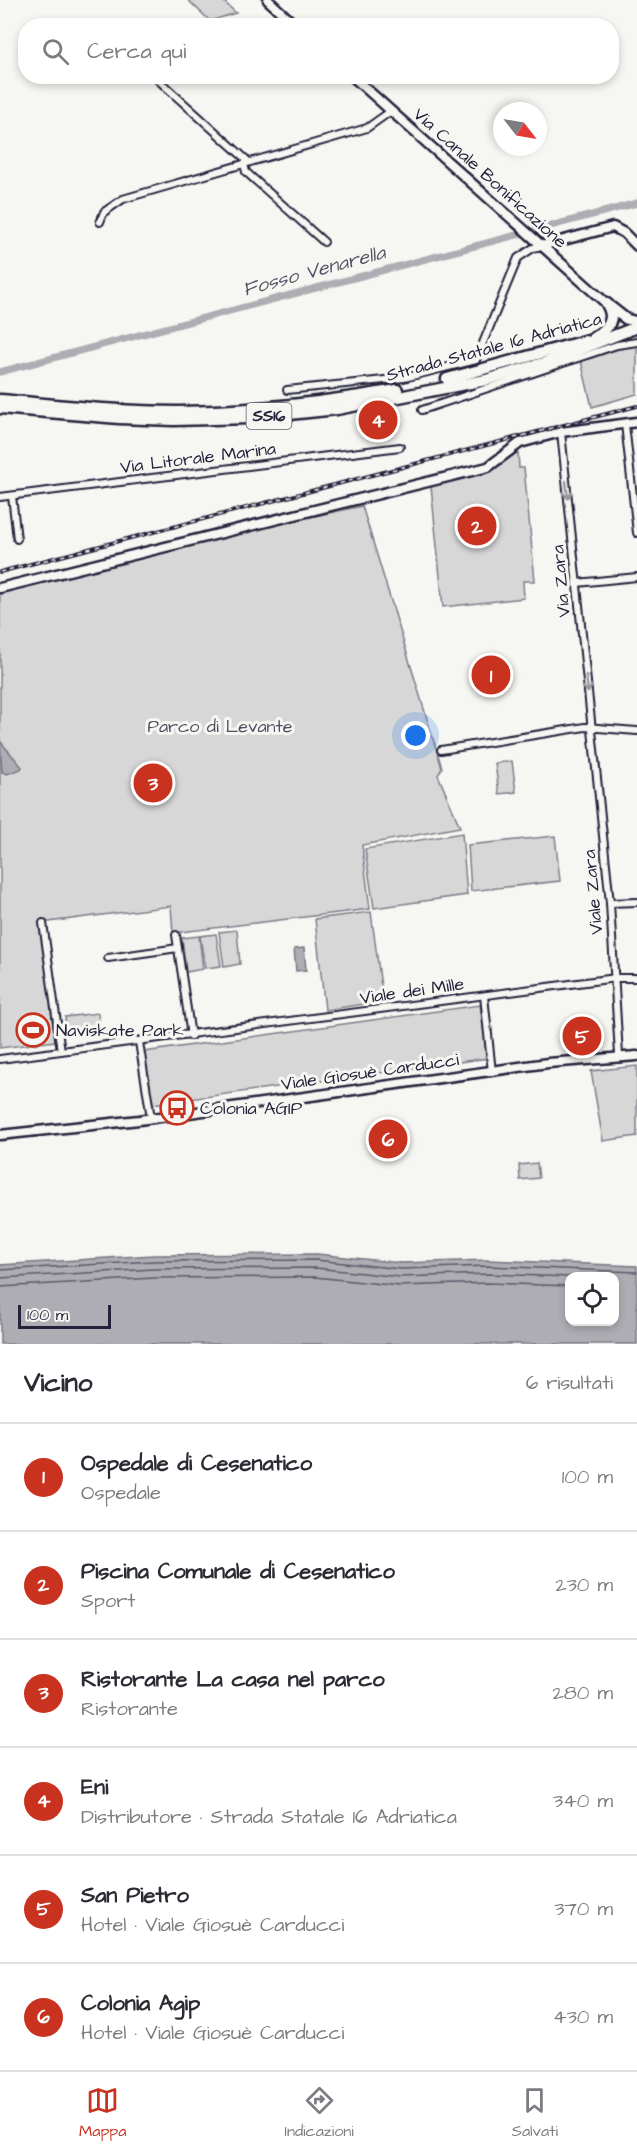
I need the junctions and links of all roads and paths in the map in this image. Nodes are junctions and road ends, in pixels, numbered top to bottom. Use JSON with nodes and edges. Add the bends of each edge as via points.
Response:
{"nodes":[{"id":1,"x":268,"y":0,"type":"edge"},
{"id":2,"x":287,"y":18,"type":"edge"},
{"id":3,"x":162,"y":84,"type":"edge"},
{"id":4,"x":361,"y":84,"type":"edge"},
{"id":5,"x":391,"y":111,"type":"junction"},
{"id":6,"x":247,"y":163,"type":"junction"},
{"id":7,"x":99,"y":222,"type":"dead end"},
{"id":8,"x":324,"y":243,"type":"dead end"},
{"id":9,"x":539,"y":245,"type":"junction"},
{"id":10,"x":637,"y":246,"type":"edge"},
{"id":11,"x":607,"y":304,"type":"junction"},
{"id":12,"x":637,"y":322,"type":"edge"},
{"id":13,"x":637,"y":327,"type":"edge"},
{"id":14,"x":637,"y":335,"type":"edge"},
{"id":15,"x":590,"y":342,"type":"junction"},
{"id":16,"x":637,"y":342,"type":"edge"},
{"id":17,"x":287,"y":390,"type":"dead end"},
{"id":18,"x":0,"y":400,"type":"edge"},
{"id":19,"x":0,"y":408,"type":"edge"},
{"id":20,"x":422,"y":410,"type":"dead end"},
{"id":21,"x":637,"y":422,"type":"edge"},
{"id":22,"x":625,"y":424,"type":"junction"},
{"id":23,"x":561,"y":432,"type":"junction"},
{"id":24,"x":400,"y":447,"type":"dead end"},
{"id":25,"x":12,"y":496,"type":"junction"},
{"id":26,"x":0,"y":497,"type":"edge"},
{"id":27,"x":637,"y":532,"type":"edge"},
{"id":28,"x":17,"y":539,"type":"dead end"},
{"id":29,"x":637,"y":577,"type":"edge"},
{"id":30,"x":577,"y":583,"type":"junction"},
{"id":31,"x":0,"y":588,"type":"edge"},
{"id":32,"x":593,"y":726,"type":"junction"},
{"id":33,"x":637,"y":730,"type":"edge"},
{"id":34,"x":441,"y":750,"type":"dead end"},
{"id":35,"x":637,"y":902,"type":"edge"},
{"id":36,"x":610,"y":903,"type":"junction"},
{"id":37,"x":43,"y":923,"type":"dead end"},
{"id":38,"x":176,"y":935,"type":"dead end"},
{"id":39,"x":178,"y":948,"type":"junction"},
{"id":40,"x":108,"y":958,"type":"dead end"},
{"id":41,"x":616,"y":978,"type":"junction"},
{"id":42,"x":637,"y":978,"type":"edge"},
{"id":43,"x":484,"y":996,"type":"junction"},
{"id":44,"x":191,"y":1036,"type":"junction"},
{"id":45,"x":139,"y":1042,"type":"junction"},
{"id":46,"x":61,"y":1051,"type":"junction"},
{"id":47,"x":619,"y":1055,"type":"junction"},
{"id":48,"x":637,"y":1056,"type":"edge"},
{"id":49,"x":0,"y":1059,"type":"edge"},
{"id":50,"x":492,"y":1072,"type":"junction"},
{"id":51,"x":151,"y":1118,"type":"junction"},
{"id":52,"x":0,"y":1135,"type":"edge"}],
"edges":[{"from":1,"to":2,"type":"street"},
{"from":3,"to":6,"type":"street"},
{"from":4,"to":5,"type":"street","name":"Via Canale Bonificazione"},
{"from":5,"to":6,"type":"street","via":[[367,128]]},
{"from":5,"to":9,"type":"street","name":"Via Canale Bonificazione"},
{"from":6,"to":7,"type":"street","via":[[123,199],[104,212]]},
{"from":6,"to":8,"type":"street","via":[[246,172]]},
{"from":9,"to":10,"type":"street","via":[[613,227]]},
{"from":9,"to":11,"type":"street","name":"Via Canale Bonificazione"},
{"from":9,"to":17,"type":"street","via":[[518,258],[476,360],[404,378]]},
{"from":11,"to":12,"type":"main road"},
{"from":11,"to":15,"type":"highway","via":[[612,320]]},
{"from":13,"to":15,"type":"highway","name":"Strada Statale 16 Adriatica","number":"SS16"},
{"from":14,"to":15,"type":"highway"},
{"from":15,"to":18,"type":"highway","name":"Strada Statale 16 Adriatica","number":"SS16","via":[[455,378],[336,401],[255,409],[178,412]]},
{"from":15,"to":19,"type":"highway","name":"Strada Statale 16 Adriatica","number":"SS16","via":[[547,362],[486,380],[316,411],[174,420]]},
{"from":16,"to":20,"type":"street","via":[[617,345]]},
{"from":21,"to":22,"type":"street"},
{"from":22,"to":23,"type":"street"},
{"from":22,"to":27,"type":"street"},
{"from":23,"to":30,"type":"street","name":"Via Zara","one_way":true},
{"from":23,"to":31,"type":"street","via":[[520,443],[488,467]]},
{"from":24,"to":25,"type":"street","name":"Via Litorale Marina"},
{"from":25,"to":26,"type":"street","name":"Via Litorale Marina"},
{"from":25,"to":28,"type":"street"},
{"from":29,"to":30,"type":"street"},
{"from":30,"to":32,"type":"street","name":"Via Zara","one_way":true},
{"from":32,"to":33,"type":"street"},
{"from":32,"to":34,"type":"street"},
{"from":32,"to":36,"type":"street","name":"Viale Zara"},
{"from":35,"to":36,"type":"street"},
{"from":36,"to":41,"type":"street","name":"Viale Zara"},
{"from":37,"to":46,"type":"street"},
{"from":38,"to":39,"type":"street"},
{"from":39,"to":40,"type":"street"},
{"from":39,"to":44,"type":"street"},
{"from":41,"to":42,"type":"street","name":"Viale dei Mille"},
{"from":41,"to":43,"type":"street","name":"Viale dei Mille"},
{"from":41,"to":47,"type":"street","name":"Viale Zara"},
{"from":43,"to":44,"type":"street","name":"Viale dei Mille"},
{"from":43,"to":50,"type":"street"},
{"from":44,"to":45,"type":"street","name":"Viale dei Mille"},
{"from":45,"to":46,"type":"street","name":"Viale dei Mille"},
{"from":45,"to":51,"type":"street"},
{"from":46,"to":49,"type":"street","name":"Viale dei Mille"},
{"from":47,"to":48,"type":"street","name":"Viale Giosuè Carducci"},
{"from":47,"to":50,"type":"street","name":"Viale Giosuè Carducci"},
{"from":50,"to":51,"type":"street","name":"Viale Giosuè Carducci"},
{"from":51,"to":52,"type":"street","name":"Viale Giosuè Carducci"}]}
